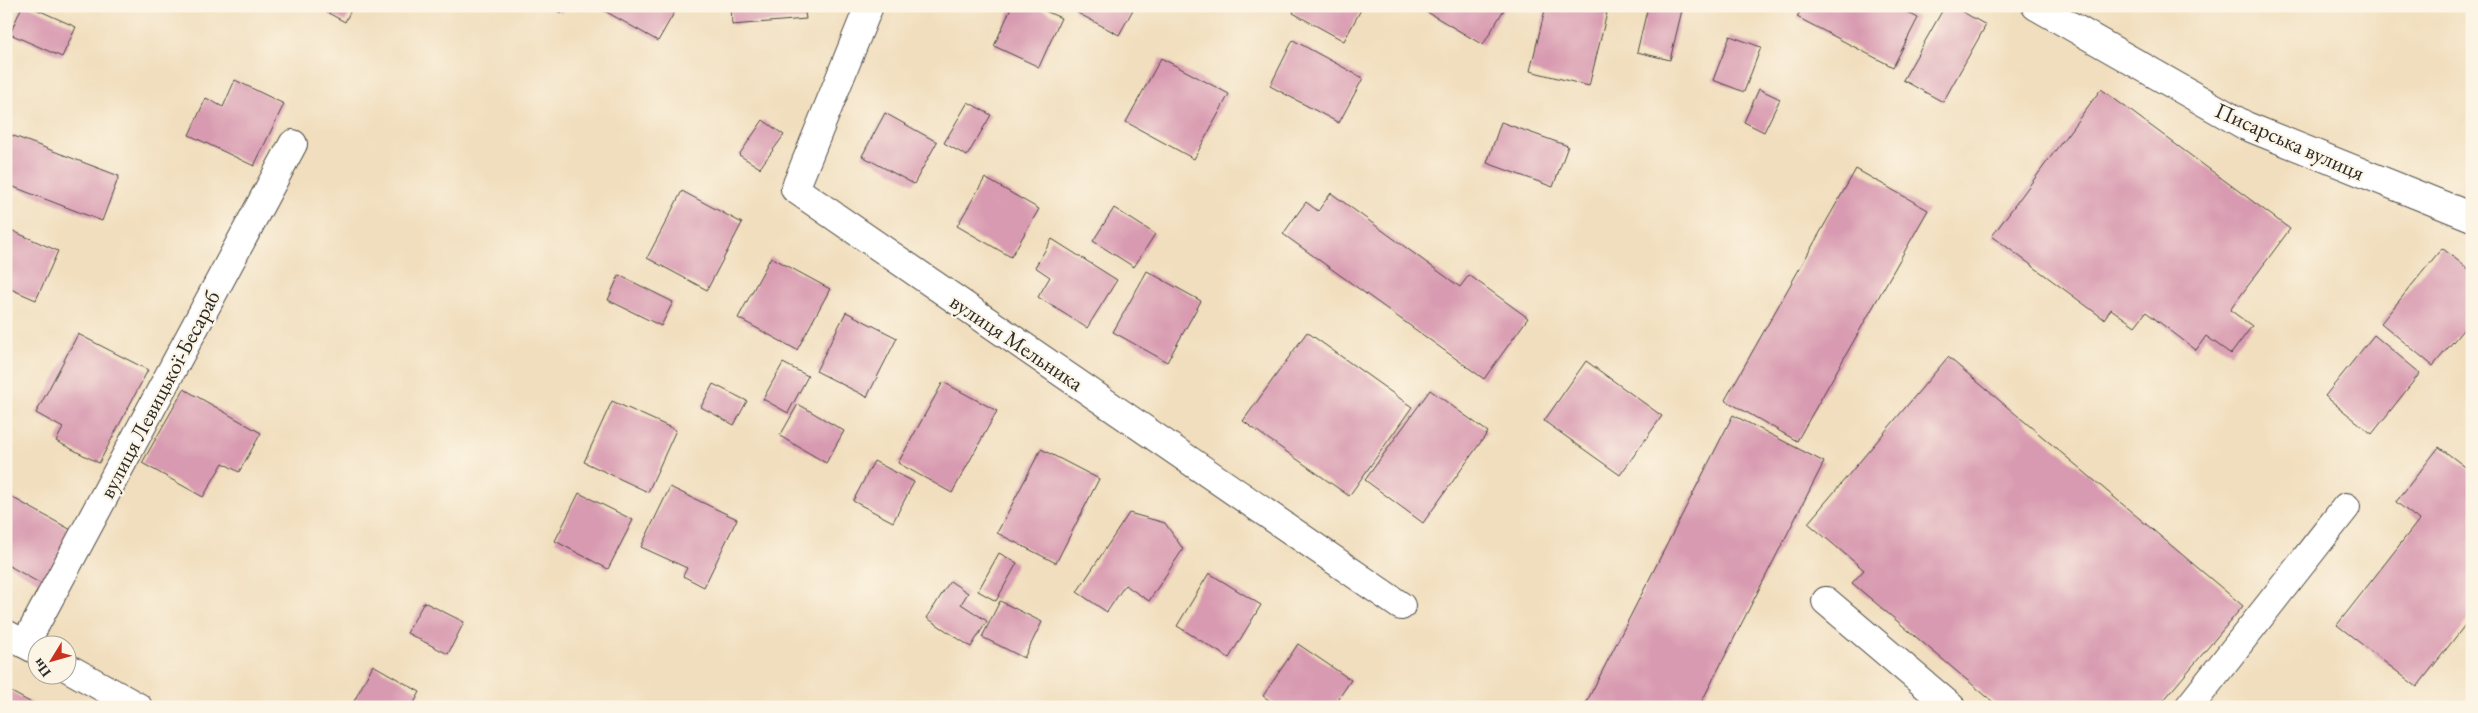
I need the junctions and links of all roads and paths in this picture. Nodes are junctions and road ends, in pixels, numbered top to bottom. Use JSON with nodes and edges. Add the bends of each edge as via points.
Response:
{"nodes":[{"id":1,"x":869,"y":6,"type":"edge"},
{"id":2,"x":2036,"y":6,"type":"edge"},
{"id":3,"x":294,"y":144,"type":"dead end"},
{"id":4,"x":2472,"y":217,"type":"edge"},
{"id":5,"x":2346,"y":507,"type":"dead end"},
{"id":6,"x":1826,"y":602,"type":"dead end"},
{"id":7,"x":1401,"y":606,"type":"dead end"},
{"id":8,"x":23,"y":643,"type":"edge"},
{"id":9,"x":78,"y":674,"type":"edge"},
{"id":10,"x":138,"y":707,"type":"edge"},
{"id":11,"x":1950,"y":707,"type":"edge"},
{"id":12,"x":2188,"y":707,"type":"edge"}],
"edges":[{"from":1,"to":7,"type":"street","name":"вулиця Мельника","via":[[795,189]]},
{"from":2,"to":4,"type":"street","name":"Писарська вулиця","via":[[2246,126]]},
{"from":3,"to":8,"type":"street","name":"вулиця Левицької-Бесараб"},
{"from":5,"to":12,"type":"street"},
{"from":6,"to":11,"type":"street"},
{"from":9,"to":10,"type":"street"}]}
